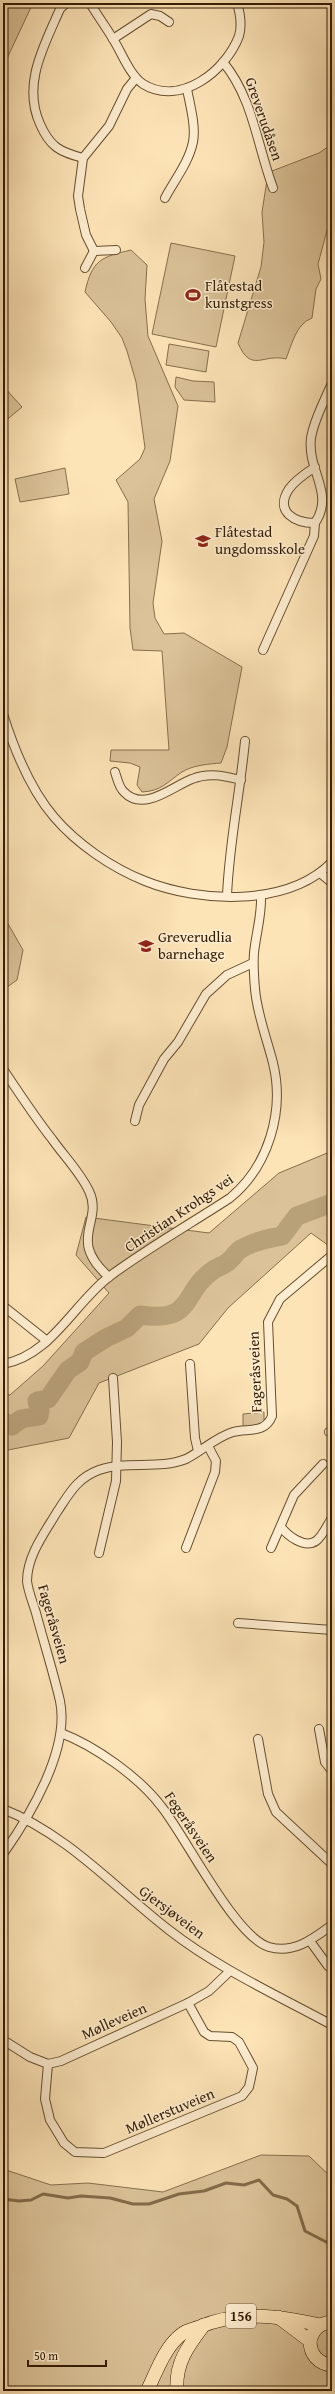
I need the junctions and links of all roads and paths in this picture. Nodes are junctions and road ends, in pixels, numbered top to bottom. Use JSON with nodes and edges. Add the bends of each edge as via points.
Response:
{"nodes":[{"id":1,"x":66,"y":3,"type":"edge"},
{"id":2,"x":90,"y":3,"type":"edge"},
{"id":3,"x":237,"y":3,"type":"edge"},
{"id":4,"x":169,"y":22,"type":"dead end"},
{"id":5,"x":113,"y":39,"type":"junction"},
{"id":6,"x":223,"y":62,"type":"junction"},
{"id":7,"x":136,"y":78,"type":"junction"},
{"id":8,"x":187,"y":89,"type":"junction"},
{"id":9,"x":83,"y":158,"type":"junction"},
{"id":10,"x":273,"y":188,"type":"dead end"},
{"id":11,"x":165,"y":198,"type":"dead end"},
{"id":12,"x":116,"y":250,"type":"dead end"},
{"id":13,"x":94,"y":251,"type":"junction"},
{"id":14,"x":85,"y":268,"type":"dead end"},
{"id":15,"x":332,"y":383,"type":"edge"},
{"id":16,"x":315,"y":467,"type":"junction"},
{"id":17,"x":315,"y":523,"type":"junction"},
{"id":18,"x":263,"y":650,"type":"dead end"},
{"id":19,"x":3,"y":714,"type":"edge"},
{"id":20,"x":245,"y":741,"type":"dead end"},
{"id":21,"x":115,"y":772,"type":"dead end"},
{"id":22,"x":241,"y":780,"type":"junction"},
{"id":23,"x":332,"y":862,"type":"edge"},
{"id":24,"x":320,"y":873,"type":"junction"},
{"id":25,"x":332,"y":883,"type":"edge"},
{"id":26,"x":227,"y":896,"type":"junction"},
{"id":27,"x":261,"y":896,"type":"junction"},
{"id":28,"x":253,"y":963,"type":"junction"},
{"id":29,"x":3,"y":1069,"type":"edge"},
{"id":30,"x":135,"y":1121,"type":"dead end"},
{"id":31,"x":331,"y":1256,"type":"dead end"},
{"id":32,"x":109,"y":1277,"type":"junction"},
{"id":33,"x":3,"y":1306,"type":"edge"},
{"id":34,"x":47,"y":1341,"type":"junction"},
{"id":35,"x":3,"y":1364,"type":"edge"},
{"id":36,"x":190,"y":1364,"type":"dead end"},
{"id":37,"x":113,"y":1378,"type":"dead end"},
{"id":38,"x":208,"y":1446,"type":"junction"},
{"id":39,"x":198,"y":1451,"type":"junction"},
{"id":40,"x":323,"y":1464,"type":"dead end"},
{"id":41,"x":116,"y":1466,"type":"junction"},
{"id":42,"x":332,"y":1518,"type":"edge"},
{"id":43,"x":281,"y":1527,"type":"junction"},
{"id":44,"x":186,"y":1548,"type":"dead end"},
{"id":45,"x":271,"y":1548,"type":"dead end"},
{"id":46,"x":99,"y":1553,"type":"dead end"},
{"id":47,"x":238,"y":1623,"type":"dead end"},
{"id":48,"x":332,"y":1630,"type":"edge"},
{"id":49,"x":319,"y":1729,"type":"dead end"},
{"id":50,"x":61,"y":1733,"type":"junction"},
{"id":51,"x":258,"y":1739,"type":"dead end"},
{"id":52,"x":332,"y":1771,"type":"edge"},
{"id":53,"x":3,"y":1809,"type":"edge"},
{"id":54,"x":27,"y":1820,"type":"junction"},
{"id":55,"x":3,"y":1854,"type":"edge"},
{"id":56,"x":332,"y":1864,"type":"edge"},
{"id":57,"x":332,"y":1925,"type":"edge"},
{"id":58,"x":310,"y":1941,"type":"junction"},
{"id":59,"x":332,"y":1969,"type":"edge"},
{"id":60,"x":230,"y":1971,"type":"junction"},
{"id":61,"x":188,"y":2004,"type":"junction"},
{"id":62,"x":332,"y":2025,"type":"edge"},
{"id":63,"x":3,"y":2040,"type":"edge"},
{"id":64,"x":48,"y":2064,"type":"junction"},
{"id":65,"x":278,"y":2317,"type":"junction"},
{"id":66,"x":329,"y":2322,"type":"edge"},
{"id":67,"x":204,"y":2325,"type":"junction"},
{"id":68,"x":310,"y":2341,"type":"junction"},
{"id":69,"x":332,"y":2365,"type":"edge"},
{"id":70,"x":147,"y":2391,"type":"edge"},
{"id":71,"x":177,"y":2391,"type":"edge"}],
"edges":[{"from":1,"to":9,"type":"street","via":[[60,9],[37,66],[32,88],[33,104],[44,133],[52,143],[61,152]]},
{"from":2,"to":5,"type":"street"},
{"from":3,"to":6,"type":"street","via":[[240,13],[239,34]]},
{"from":4,"to":5,"type":"street","via":[[151,14]]},
{"from":5,"to":7,"type":"street"},
{"from":6,"to":8,"type":"street"},
{"from":6,"to":10,"type":"street","name":"Greverudåsen","via":[[237,79]]},
{"from":7,"to":8,"type":"street","via":[[144,84],[164,91]]},
{"from":7,"to":9,"type":"street","via":[[127,89],[105,131]]},
{"from":8,"to":11,"type":"street","via":[[193,142],[189,155]]},
{"from":9,"to":13,"type":"street","via":[[78,196],[86,235]]},
{"from":12,"to":13,"type":"street"},
{"from":13,"to":14,"type":"street"},
{"from":15,"to":16,"type":"street","via":[[311,439]]},
{"from":16,"to":17,"type":"street","via":[[326,492],[326,505]]},
{"from":16,"to":17,"type":"street","via":[[299,478],[289,489],[285,499],[286,512],[294,520]]},
{"from":17,"to":18,"type":"street","via":[[314,536]]},
{"from":19,"to":26,"type":"street","via":[[39,797],[55,819],[75,838],[98,855],[145,881],[188,893]]},
{"from":20,"to":22,"type":"street"},
{"from":21,"to":22,"type":"street","via":[[123,792],[133,798],[147,799],[160,796],[192,779],[207,775],[222,775]]},
{"from":22,"to":26,"type":"street","via":[[228,864]]},
{"from":23,"to":24,"type":"street"},
{"from":24,"to":25,"type":"street"},
{"from":24,"to":27,"type":"street","via":[[301,885]]},
{"from":26,"to":27,"type":"street"},
{"from":27,"to":28,"type":"street","name":"Christian Krohgs vei","via":[[262,907]]},
{"from":28,"to":30,"type":"street","via":[[227,974],[206,994],[178,1042],[164,1059],[139,1105]]},
{"from":28,"to":32,"type":"street","name":"Christian Krohgs vei","via":[[255,992],[276,1079],[274,1122],[262,1160],[245,1186],[230,1198]]},
{"from":29,"to":32,"type":"street","via":[[32,1114],[90,1191],[92,1208],[87,1234],[90,1255],[98,1268]]},
{"from":31,"to":38,"type":"street","name":"Fageråsveien","via":[[280,1299],[268,1322],[272,1416],[270,1422],[259,1429],[222,1436]]},
{"from":32,"to":34,"type":"street","name":"Christian Krohgs vei"},
{"from":33,"to":34,"type":"street"},
{"from":34,"to":35,"type":"street","name":"Christian Krohgs vei","via":[[22,1358]]},
{"from":36,"to":39,"type":"street"},
{"from":37,"to":41,"type":"street"},
{"from":38,"to":39,"type":"street","name":"Fageråsveien"},
{"from":38,"to":44,"type":"street","via":[[216,1461],[215,1472]]},
{"from":39,"to":41,"type":"street","name":"Fageråsveien","via":[[185,1459],[170,1462]]},
{"from":40,"to":43,"type":"street","via":[[294,1495]]},
{"from":41,"to":46,"type":"street","via":[[116,1481]]},
{"from":41,"to":50,"type":"street","name":"Fageråsveien","via":[[100,1470],[80,1480],[49,1524],[29,1570],[27,1582],[63,1714]]},
{"from":42,"to":43,"type":"street","via":[[316,1541],[307,1543],[286,1534]]},
{"from":43,"to":45,"type":"street"},
{"from":47,"to":48,"type":"street"},
{"from":49,"to":52,"type":"street","via":[[324,1762]]},
{"from":50,"to":54,"type":"street","name":"Fageråsveien","via":[[42,1789]]},
{"from":50,"to":58,"type":"street","name":"Fegeråsveien","via":[[79,1740],[149,1790],[182,1833],[245,1930],[256,1941],[283,1950]]},
{"from":51,"to":56,"type":"street","via":[[268,1794],[276,1812]]},
{"from":53,"to":54,"type":"street","name":"Gjersjøveien"},
{"from":54,"to":55,"type":"street"},
{"from":54,"to":60,"type":"street","name":"Gjersjøveien","via":[[74,1851],[170,1931]]},
{"from":57,"to":58,"type":"street"},
{"from":58,"to":59,"type":"street"},
{"from":60,"to":61,"type":"street","name":"Mølleveien","via":[[209,1991]]},
{"from":60,"to":62,"type":"street","name":"Gjersjøveien"},
{"from":61,"to":64,"type":"street","name":"Mølleveien","via":[[61,2061]]},
{"from":61,"to":64,"type":"street","name":"Møllerstuveien","via":[[204,2032],[210,2036],[232,2038],[239,2042],[253,2068],[250,2087],[242,2096],[104,2153],[75,2152],[64,2143],[50,2120],[45,2099]]},
{"from":63,"to":64,"type":"street"},
{"from":65,"to":66,"type":"main road","number":"156"},
{"from":65,"to":67,"type":"main road","number":"156","via":[[238,2316]]},
{"from":65,"to":68,"type":"main road","number":"156"},
{"from":66,"to":68,"type":"main road","via":[[313,2332]]},
{"from":67,"to":70,"type":"main road","number":"156","via":[[183,2334],[175,2341]]},
{"from":67,"to":71,"type":"main road","number":"156","via":[[180,2361]]},
{"from":68,"to":69,"type":"main road","via":[[315,2357],[324,2364]]}]}
